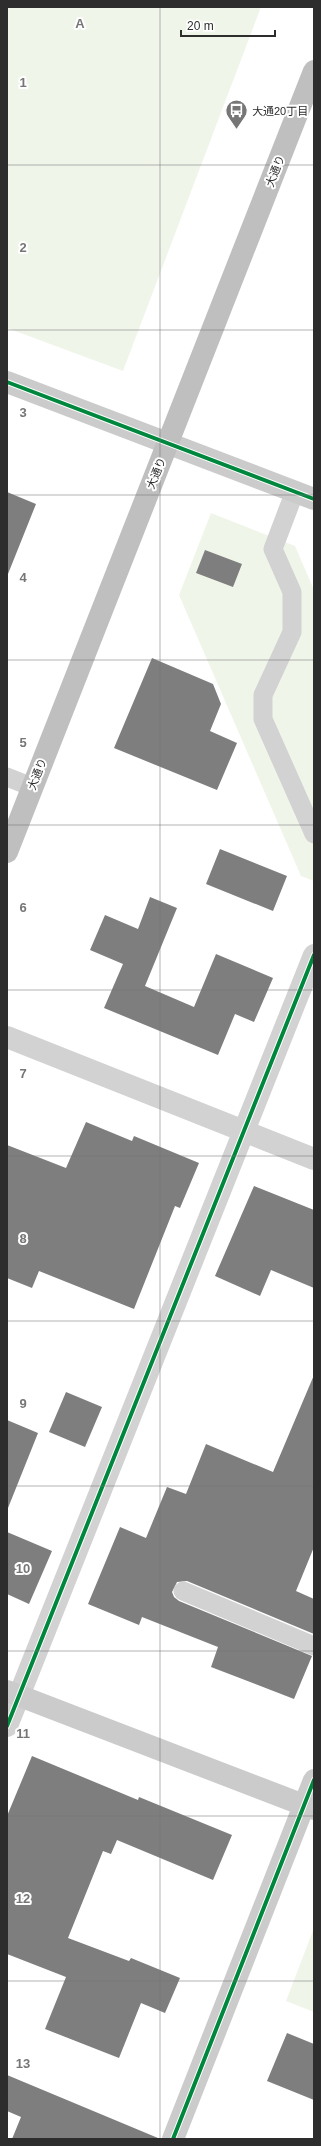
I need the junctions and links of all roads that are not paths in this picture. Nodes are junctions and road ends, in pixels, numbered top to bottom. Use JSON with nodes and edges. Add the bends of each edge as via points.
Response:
{"nodes":[{"id":1,"x":314,"y":71,"type":"edge"},
{"id":2,"x":7,"y":382,"type":"edge"},
{"id":3,"x":168,"y":444,"type":"junction"},
{"id":4,"x":304,"y":495,"type":"edge"},
{"id":5,"x":7,"y":777,"type":"edge"},
{"id":6,"x":32,"y":787,"type":"junction"},
{"id":7,"x":314,"y":834,"type":"edge"},
{"id":8,"x":7,"y":852,"type":"edge"},
{"id":9,"x":314,"y":955,"type":"edge"},
{"id":10,"x":7,"y":1036,"type":"edge"},
{"id":11,"x":243,"y":1131,"type":"junction"},
{"id":12,"x":314,"y":1159,"type":"edge"},
{"id":13,"x":183,"y":1591,"type":"dead end"},
{"id":14,"x":314,"y":1646,"type":"edge"},
{"id":15,"x":13,"y":1693,"type":"edge"},
{"id":16,"x":7,"y":1726,"type":"edge"},
{"id":17,"x":314,"y":1780,"type":"edge"},
{"id":18,"x":309,"y":1807,"type":"edge"},
{"id":19,"x":173,"y":2139,"type":"edge"}],
"edges":[{"from":1,"to":3,"type":"highway","name":"大通り"},
{"from":2,"to":3,"type":"street"},
{"from":3,"to":4,"type":"street"},
{"from":3,"to":6,"type":"highway","name":"大通り"},
{"from":4,"to":7,"type":"lane","via":[[273,549],[292,592],[292,632],[263,696],[263,719]]},
{"from":5,"to":6,"type":"lane"},
{"from":6,"to":8,"type":"highway","name":"大通り"},
{"from":9,"to":11,"type":"street"},
{"from":10,"to":11,"type":"street"},
{"from":11,"to":12,"type":"street"},
{"from":11,"to":15,"type":"street"},
{"from":13,"to":14,"type":"lane"},
{"from":15,"to":16,"type":"street"},
{"from":15,"to":18,"type":"street"},
{"from":17,"to":18,"type":"street"},
{"from":18,"to":19,"type":"street"}]}
